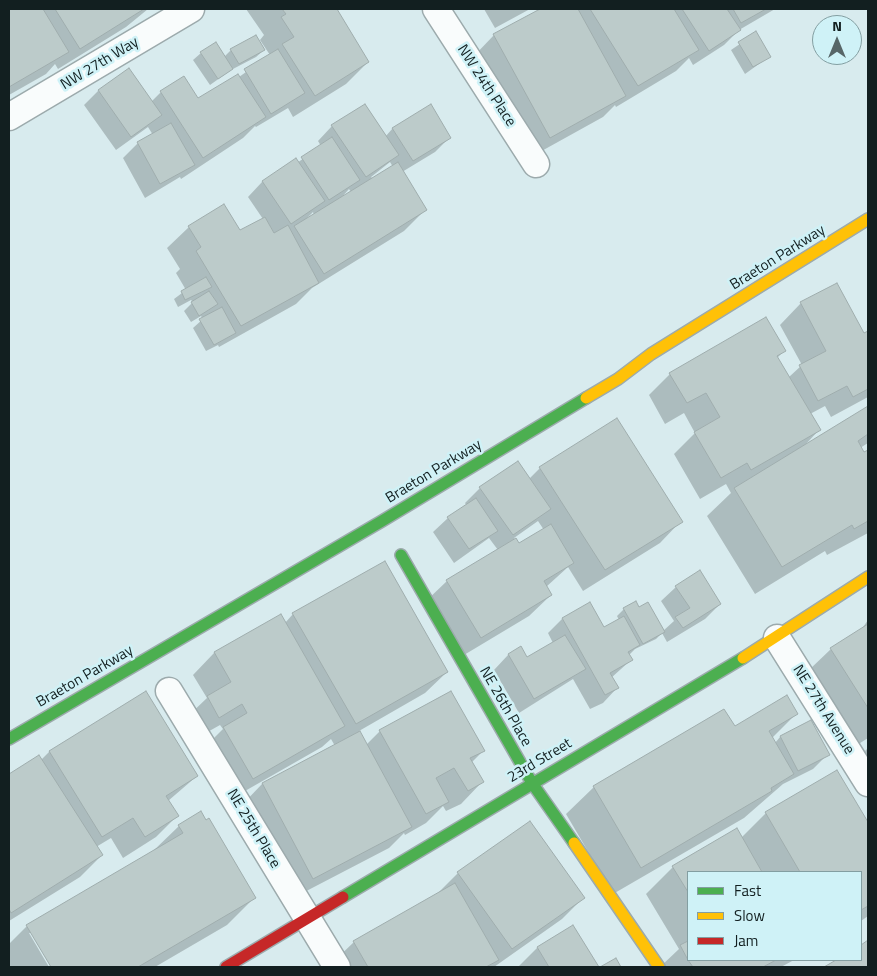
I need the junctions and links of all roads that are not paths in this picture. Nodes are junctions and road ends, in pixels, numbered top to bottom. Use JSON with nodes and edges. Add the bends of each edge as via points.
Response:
{"nodes":[{"id":1,"x":191,"y":9,"type":"edge"},
{"id":2,"x":436,"y":9,"type":"edge"},
{"id":3,"x":9,"y":117,"type":"edge"},
{"id":4,"x":536,"y":164,"type":"dead end"},
{"id":5,"x":868,"y":219,"type":"edge"},
{"id":6,"x":401,"y":555,"type":"dead end"},
{"id":7,"x":868,"y":577,"type":"edge"},
{"id":8,"x":778,"y":638,"type":"junction"},
{"id":9,"x":169,"y":691,"type":"dead end"},
{"id":10,"x":9,"y":739,"type":"edge"},
{"id":11,"x":532,"y":783,"type":"junction"},
{"id":12,"x":868,"y":783,"type":"edge"},
{"id":13,"x":308,"y":917,"type":"junction"},
{"id":14,"x":226,"y":967,"type":"edge"},
{"id":15,"x":337,"y":967,"type":"edge"},
{"id":16,"x":659,"y":967,"type":"edge"}],
"edges":[{"from":1,"to":3,"type":"street","name":"NW 27th Way"},
{"from":2,"to":4,"type":"street","name":"NW 24th Place"},
{"from":5,"to":10,"type":"street","name":"Braeton Parkway","via":[[651,354],[618,379]]},
{"from":6,"to":11,"type":"street","name":"NE 26th Place"},
{"from":7,"to":8,"type":"street","name":"23rd Street"},
{"from":8,"to":11,"type":"street","name":"23rd Street"},
{"from":8,"to":12,"type":"street","name":"NE 27th Avenue"},
{"from":9,"to":13,"type":"street","name":"NE 25th Place"},
{"from":11,"to":13,"type":"street","name":"23rd Street"},
{"from":11,"to":16,"type":"street","name":"NE 26th Place"},
{"from":13,"to":14,"type":"street","name":"23rd Street"},
{"from":13,"to":15,"type":"street","name":"NE 25th Place"}]}
